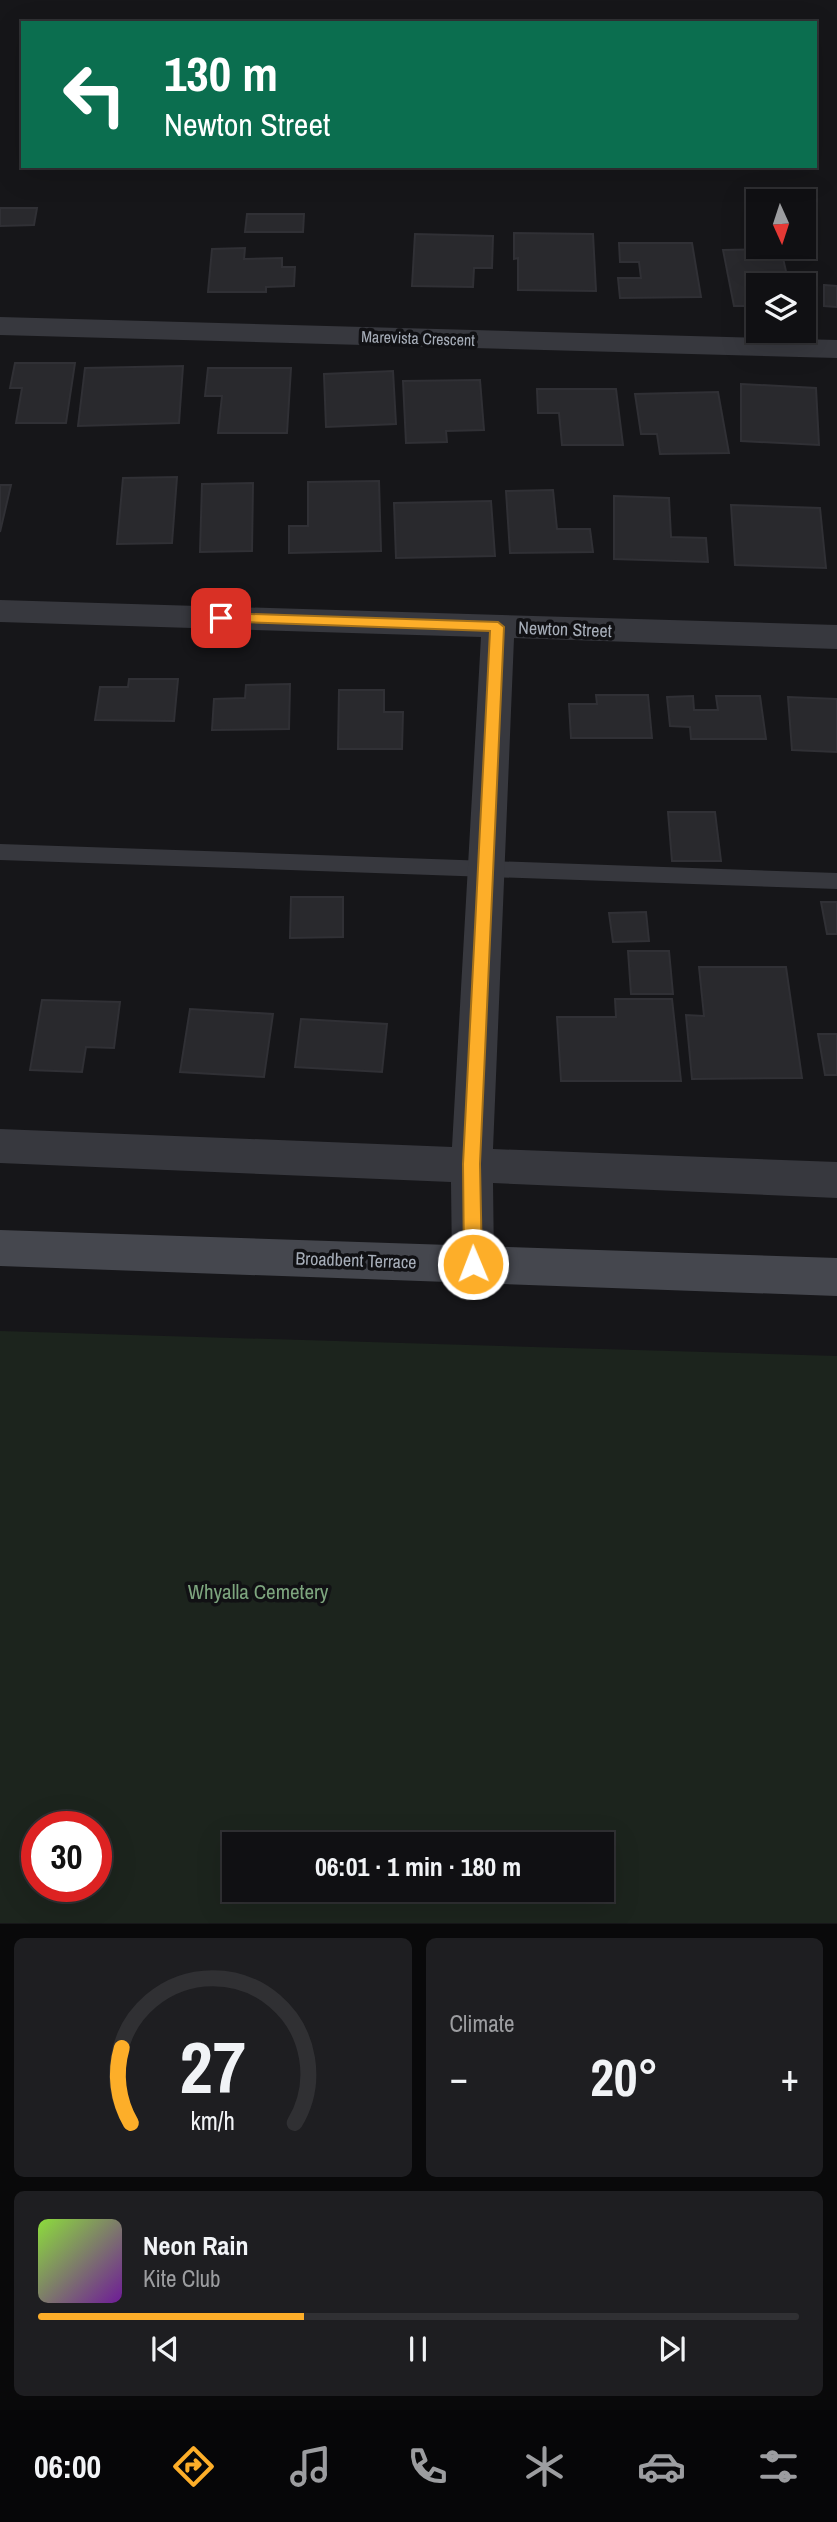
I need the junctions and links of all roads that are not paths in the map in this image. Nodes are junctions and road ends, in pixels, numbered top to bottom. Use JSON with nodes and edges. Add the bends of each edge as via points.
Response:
{"nodes":[{"id":1,"x":0,"y":326,"type":"edge"},
{"id":2,"x":837,"y":349,"type":"edge"},
{"id":3,"x":0,"y":611,"type":"edge"},
{"id":4,"x":498,"y":627,"type":"junction"},
{"id":5,"x":837,"y":637,"type":"edge"},
{"id":6,"x":0,"y":852,"type":"edge"},
{"id":7,"x":486,"y":870,"type":"junction"},
{"id":8,"x":837,"y":881,"type":"edge"},
{"id":9,"x":0,"y":1146,"type":"edge"},
{"id":10,"x":472,"y":1164,"type":"junction"},
{"id":11,"x":837,"y":1180,"type":"edge"},
{"id":12,"x":0,"y":1248,"type":"edge"},
{"id":13,"x":473,"y":1264,"type":"junction"},
{"id":14,"x":837,"y":1277,"type":"edge"}],
"edges":[{"from":1,"to":2,"type":"street","name":"Marevista Crescent"},
{"from":3,"to":4,"type":"street","name":"Newton Street"},
{"from":4,"to":5,"type":"street","name":"Newton Street"},
{"from":4,"to":7,"type":"street"},
{"from":6,"to":7,"type":"lane"},
{"from":7,"to":8,"type":"lane"},
{"from":7,"to":10,"type":"street"},
{"from":9,"to":10,"type":"street"},
{"from":10,"to":11,"type":"street"},
{"from":10,"to":13,"type":"street"},
{"from":12,"to":13,"type":"main road","name":"Broadbent Terrace"},
{"from":13,"to":14,"type":"main road","name":"Broadbent Terrace"}]}
